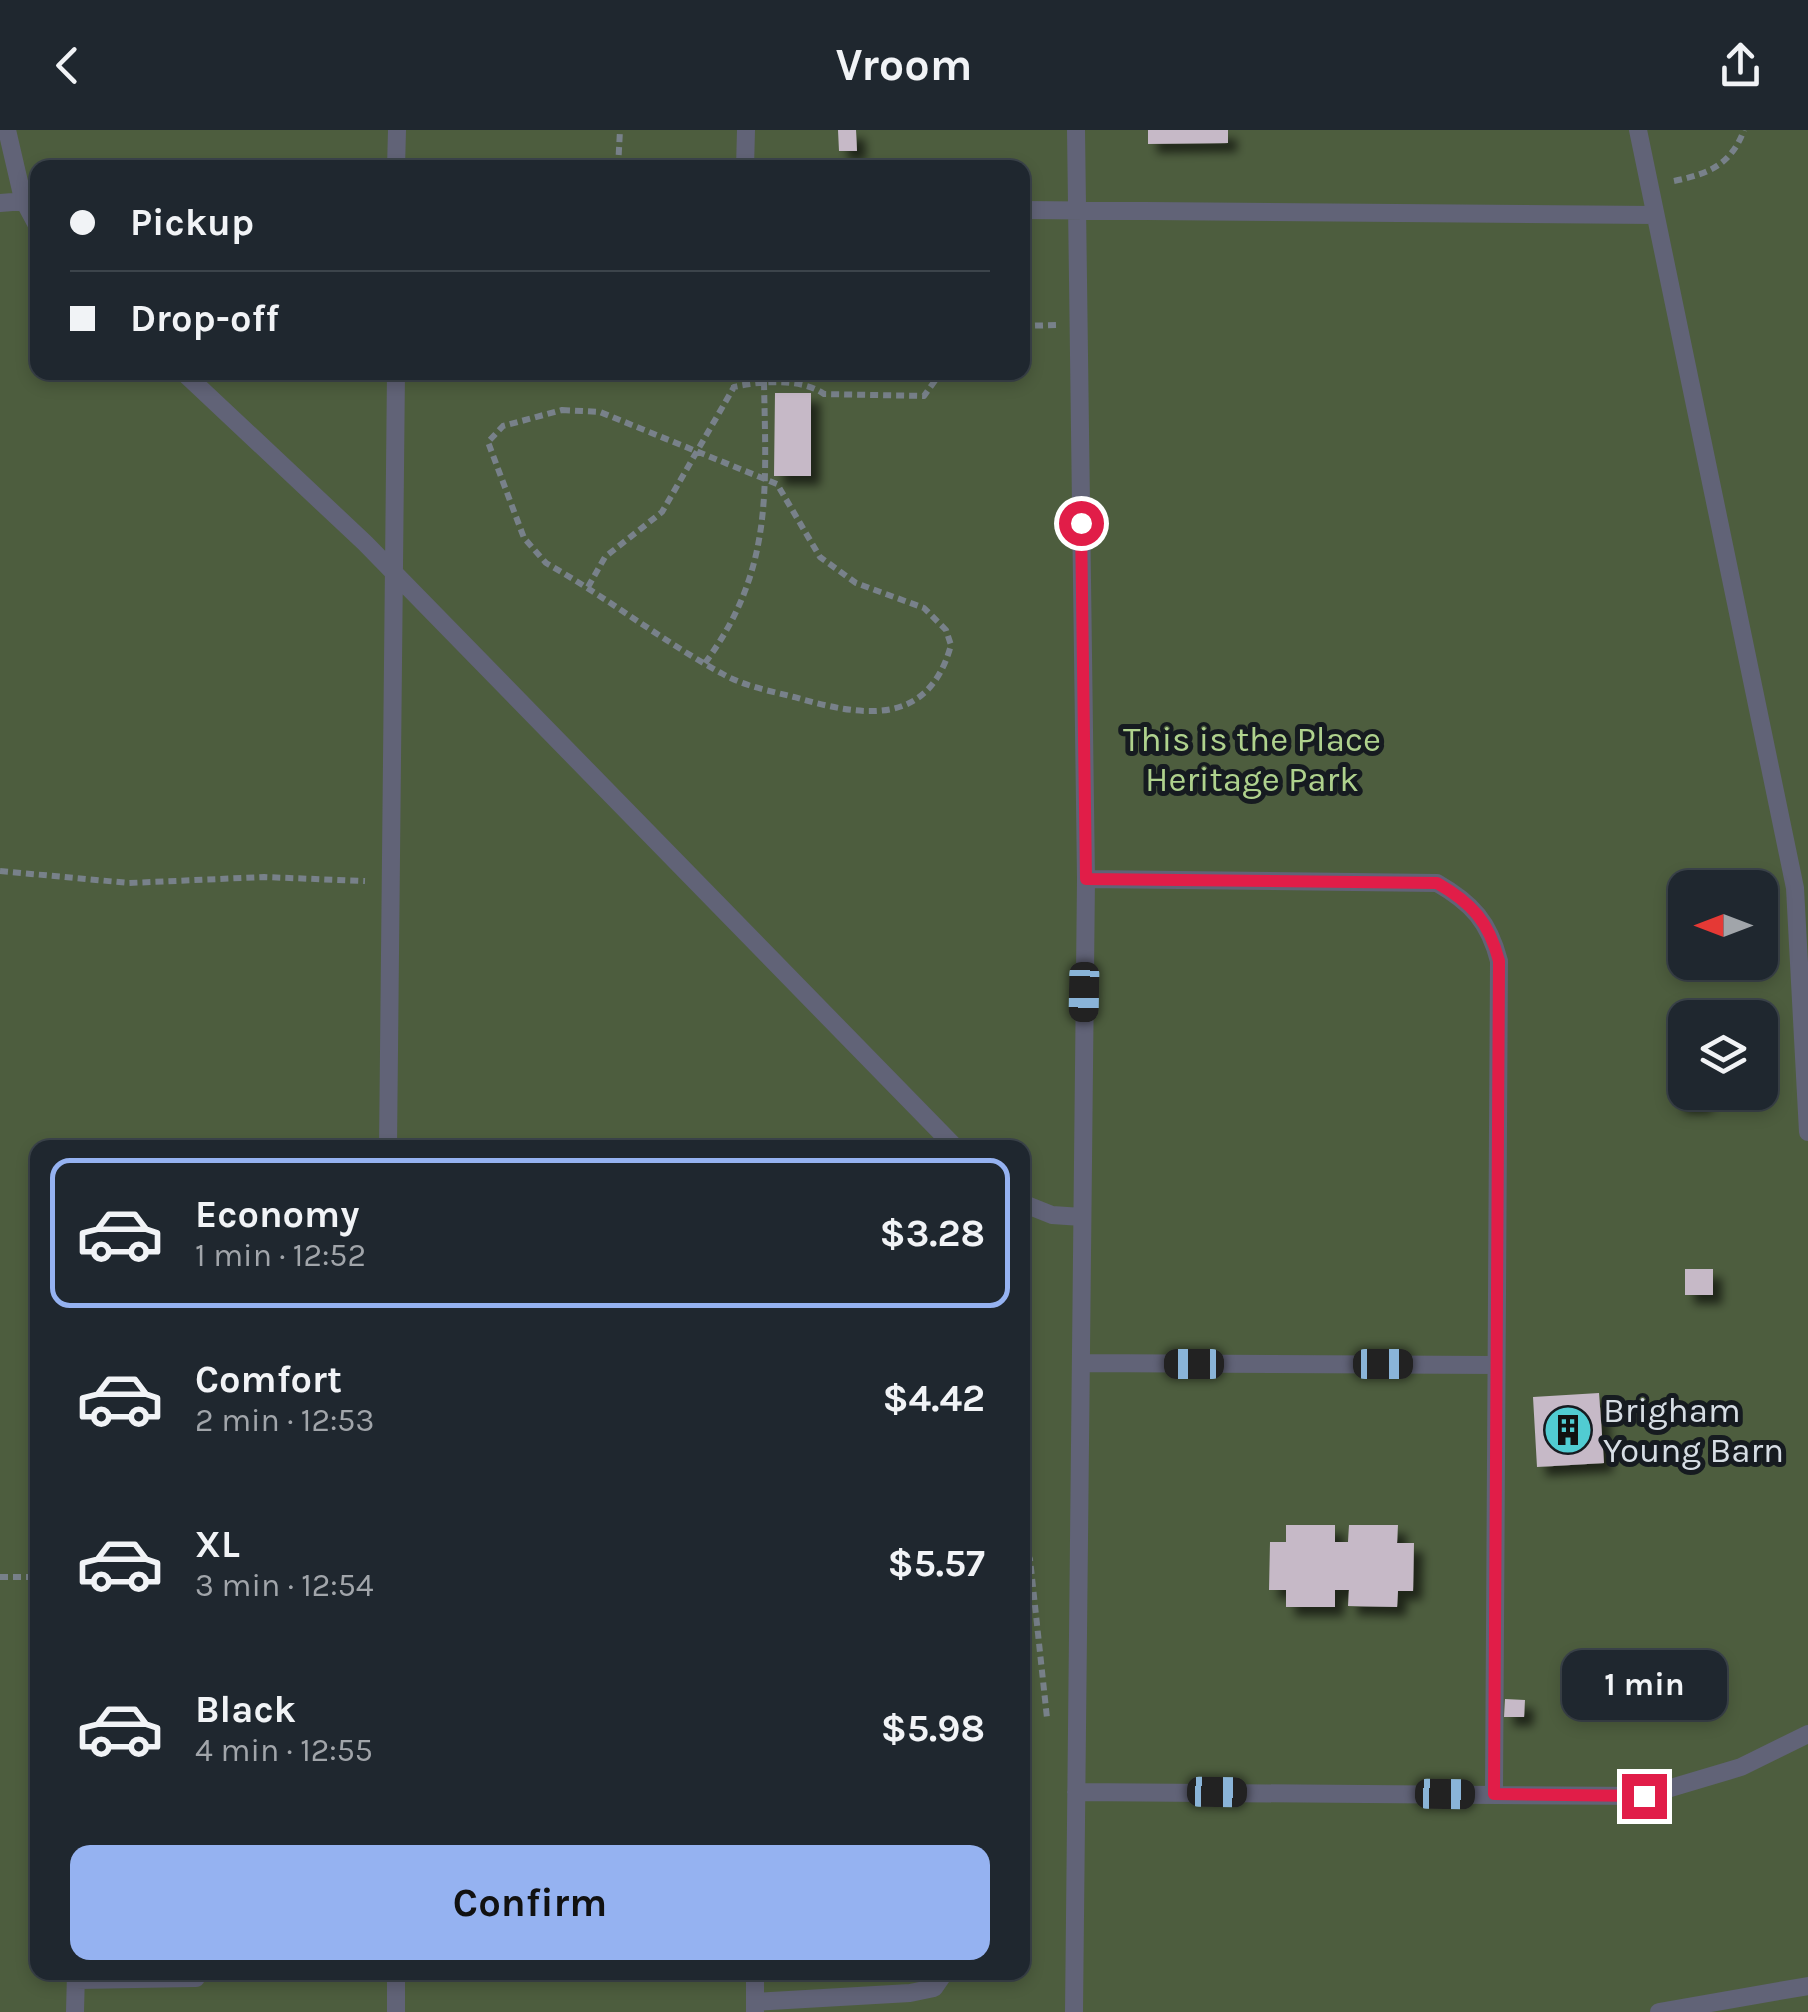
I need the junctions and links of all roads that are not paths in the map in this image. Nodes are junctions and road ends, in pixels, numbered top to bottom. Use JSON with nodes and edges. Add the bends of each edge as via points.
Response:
{"nodes":[{"id":1,"x":6,"y":130,"type":"edge"},
{"id":2,"x":396,"y":130,"type":"edge"},
{"id":3,"x":746,"y":130,"type":"edge"},
{"id":4,"x":1076,"y":130,"type":"edge"},
{"id":5,"x":1638,"y":130,"type":"edge"},
{"id":6,"x":396,"y":160,"type":"edge"},
{"id":7,"x":746,"y":160,"type":"edge"},
{"id":8,"x":30,"y":199,"type":"edge"},
{"id":9,"x":0,"y":202,"type":"edge"},
{"id":10,"x":1030,"y":210,"type":"edge"},
{"id":11,"x":1077,"y":211,"type":"junction"},
{"id":12,"x":1656,"y":215,"type":"junction"},
{"id":13,"x":191,"y":380,"type":"edge"},
{"id":14,"x":396,"y":380,"type":"edge"},
{"id":15,"x":395,"y":574,"type":"junction"},
{"id":16,"x":1086,"y":879,"type":"junction"},
{"id":17,"x":1808,"y":1132,"type":"edge"},
{"id":18,"x":388,"y":1140,"type":"edge"},
{"id":19,"x":948,"y":1140,"type":"edge"},
{"id":20,"x":1030,"y":1205,"type":"edge"},
{"id":21,"x":1082,"y":1217,"type":"junction"},
{"id":22,"x":1081,"y":1363,"type":"junction"},
{"id":23,"x":1496,"y":1365,"type":"junction"},
{"id":24,"x":1808,"y":1734,"type":"edge"},
{"id":25,"x":1076,"y":1792,"type":"junction"},
{"id":26,"x":1494,"y":1794,"type":"junction"},
{"id":27,"x":76,"y":1980,"type":"edge"},
{"id":28,"x":396,"y":1980,"type":"edge"},
{"id":29,"x":755,"y":1980,"type":"edge"},
{"id":30,"x":939,"y":1980,"type":"edge"},
{"id":31,"x":1808,"y":1986,"type":"edge"},
{"id":32,"x":755,"y":2007,"type":"edge"},
{"id":33,"x":75,"y":2012,"type":"edge"},
{"id":34,"x":396,"y":2012,"type":"edge"},
{"id":35,"x":1074,"y":2012,"type":"edge"},
{"id":36,"x":1659,"y":2012,"type":"edge"}],
"edges":[{"from":1,"to":8,"type":"lane"},
{"from":2,"to":6,"type":"lane"},
{"from":3,"to":7,"type":"lane"},
{"from":4,"to":11,"type":"lane"},
{"from":5,"to":12,"type":"lane"},
{"from":8,"to":9,"type":"lane"},
{"from":10,"to":11,"type":"lane"},
{"from":11,"to":12,"type":"lane"},
{"from":11,"to":16,"type":"lane"},
{"from":12,"to":17,"type":"lane","via":[[1795,888]]},
{"from":13,"to":15,"type":"lane"},
{"from":14,"to":15,"type":"lane"},
{"from":15,"to":18,"type":"lane"},
{"from":15,"to":19,"type":"lane"},
{"from":16,"to":21,"type":"lane"},
{"from":16,"to":23,"type":"lane","via":[[1406,880],[1437,883],[1476,910],[1491,930],[1499,961]]},
{"from":20,"to":21,"type":"lane"},
{"from":21,"to":22,"type":"lane"},
{"from":22,"to":23,"type":"lane"},
{"from":22,"to":25,"type":"lane"},
{"from":23,"to":26,"type":"lane"},
{"from":24,"to":26,"type":"lane","via":[[1741,1767],[1644,1796]]},
{"from":25,"to":26,"type":"lane"},
{"from":25,"to":35,"type":"lane"},
{"from":27,"to":33,"type":"lane"},
{"from":28,"to":34,"type":"lane"},
{"from":29,"to":32,"type":"lane"},
{"from":30,"to":32,"type":"lane","via":[[934,1988],[910,1993]]},
{"from":31,"to":36,"type":"lane"}]}
